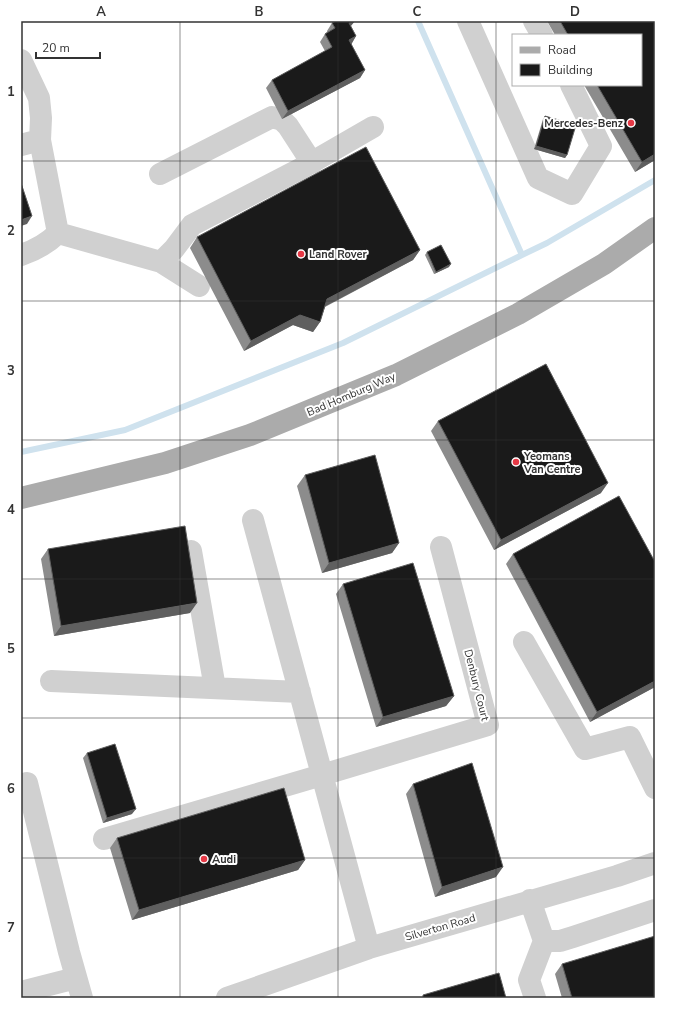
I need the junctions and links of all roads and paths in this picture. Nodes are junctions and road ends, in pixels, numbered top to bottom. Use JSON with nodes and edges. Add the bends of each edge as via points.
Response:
{"nodes":[{"id":1,"x":468,"y":21,"type":"edge"},
{"id":2,"x":534,"y":21,"type":"edge"},
{"id":3,"x":541,"y":34,"type":"edge"},
{"id":4,"x":21,"y":60,"type":"edge"},
{"id":5,"x":571,"y":86,"type":"edge"},
{"id":6,"x":373,"y":127,"type":"dead end"},
{"id":7,"x":31,"y":142,"type":"edge"},
{"id":8,"x":312,"y":163,"type":"junction"},
{"id":9,"x":160,"y":174,"type":"dead end"},
{"id":10,"x":655,"y":228,"type":"edge"},
{"id":11,"x":58,"y":233,"type":"junction"},
{"id":12,"x":21,"y":255,"type":"edge"},
{"id":13,"x":161,"y":262,"type":"junction"},
{"id":14,"x":199,"y":286,"type":"dead end"},
{"id":15,"x":21,"y":498,"type":"edge"},
{"id":16,"x":253,"y":520,"type":"dead end"},
{"id":17,"x":441,"y":547,"type":"dead end"},
{"id":18,"x":191,"y":551,"type":"dead end"},
{"id":19,"x":524,"y":642,"type":"dead end"},
{"id":20,"x":51,"y":681,"type":"dead end"},
{"id":21,"x":215,"y":688,"type":"junction"},
{"id":22,"x":300,"y":692,"type":"junction"},
{"id":23,"x":322,"y":775,"type":"junction"},
{"id":24,"x":26,"y":783,"type":"dead end"},
{"id":25,"x":655,"y":788,"type":"edge"},
{"id":26,"x":104,"y":839,"type":"dead end"},
{"id":27,"x":655,"y":863,"type":"edge"},
{"id":28,"x":530,"y":900,"type":"junction"},
{"id":29,"x":655,"y":910,"type":"edge"},
{"id":30,"x":544,"y":941,"type":"junction"},
{"id":31,"x":369,"y":948,"type":"junction"},
{"id":32,"x":79,"y":988,"type":"edge"},
{"id":33,"x":21,"y":992,"type":"edge"},
{"id":34,"x":232,"y":997,"type":"edge"},
{"id":35,"x":535,"y":998,"type":"edge"}],
"edges":[{"from":1,"to":5,"type":"street","via":[[538,178],[572,194],[601,146]]},
{"from":2,"to":3,"type":"street"},
{"from":4,"to":7,"type":"street","via":[[39,98],[41,118]]},
{"from":6,"to":8,"type":"street"},
{"from":7,"to":11,"type":"street"},
{"from":8,"to":9,"type":"street","via":[[288,126],[282,120],[272,117]]},
{"from":8,"to":13,"type":"street","via":[[192,225]]},
{"from":10,"to":15,"type":"main road","name":"Bad Homburg Way","via":[[604,264],[518,314],[396,376],[250,435],[179,459]]},
{"from":11,"to":12,"type":"street","via":[[38,249]]},
{"from":11,"to":13,"type":"street"},
{"from":13,"to":14,"type":"street"},
{"from":16,"to":22,"type":"street"},
{"from":17,"to":23,"type":"street","name":"Denbury Court","via":[[488,725]]},
{"from":18,"to":21,"type":"street"},
{"from":19,"to":25,"type":"street","via":[[585,749],[630,737]]},
{"from":20,"to":21,"type":"street"},
{"from":21,"to":22,"type":"street"},
{"from":22,"to":23,"type":"street"},
{"from":23,"to":26,"type":"street"},
{"from":23,"to":31,"type":"street"},
{"from":24,"to":32,"type":"street"},
{"from":27,"to":28,"type":"street","name":"Silverton Road"},
{"from":28,"to":30,"type":"street"},
{"from":28,"to":31,"type":"street","name":"Silverton Road"},
{"from":29,"to":30,"type":"street","via":[[560,941]]},
{"from":30,"to":35,"type":"street","via":[[529,980]]},
{"from":31,"to":34,"type":"street","name":"Silverton Road"},
{"from":32,"to":33,"type":"street"}]}
